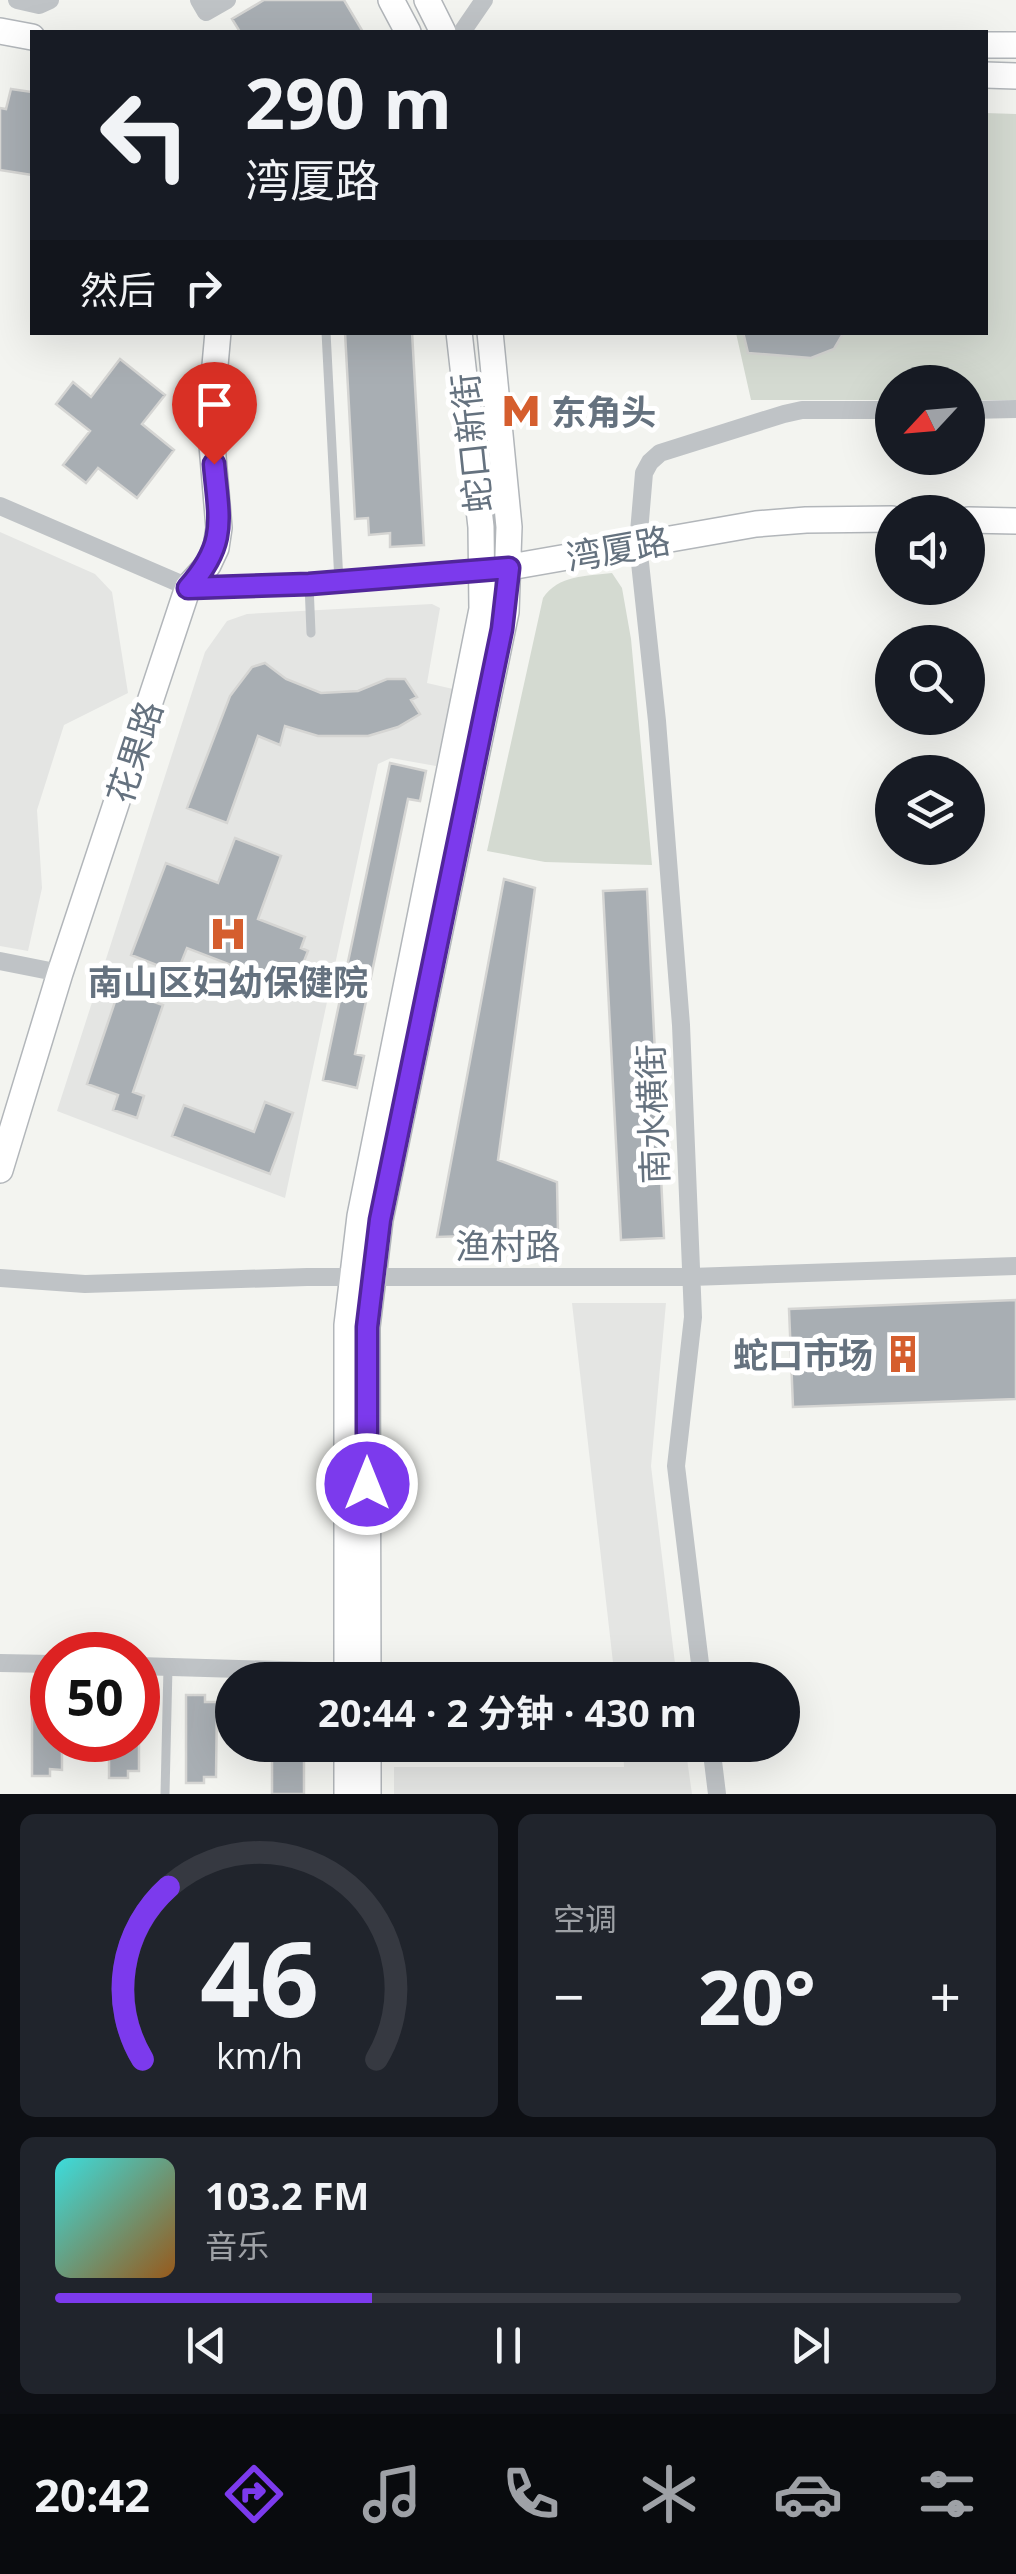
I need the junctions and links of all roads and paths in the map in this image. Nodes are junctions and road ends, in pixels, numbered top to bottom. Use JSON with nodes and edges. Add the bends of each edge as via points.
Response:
{"nodes":[{"id":1,"x":17,"y":0,"type":"edge"},
{"id":2,"x":50,"y":0,"type":"edge"},
{"id":3,"x":198,"y":0,"type":"edge"},
{"id":4,"x":227,"y":0,"type":"edge"},
{"id":5,"x":391,"y":0,"type":"edge"},
{"id":6,"x":427,"y":0,"type":"edge"},
{"id":7,"x":484,"y":0,"type":"edge"},
{"id":8,"x":407,"y":30,"type":"edge"},
{"id":9,"x":443,"y":30,"type":"edge"},
{"id":10,"x":463,"y":30,"type":"edge"},
{"id":11,"x":0,"y":31,"type":"edge"},
{"id":12,"x":30,"y":37,"type":"edge"},
{"id":13,"x":988,"y":45,"type":"edge"},
{"id":14,"x":1016,"y":45,"type":"edge"},
{"id":15,"x":988,"y":76,"type":"edge"},
{"id":16,"x":1016,"y":76,"type":"edge"},
{"id":17,"x":218,"y":335,"type":"edge"},
{"id":18,"x":326,"y":335,"type":"edge"},
{"id":19,"x":459,"y":335,"type":"edge"},
{"id":20,"x":490,"y":335,"type":"edge"},
{"id":21,"x":875,"y":410,"type":"edge"},
{"id":22,"x":985,"y":410,"type":"edge"},
{"id":23,"x":1016,"y":410,"type":"edge"},
{"id":24,"x":0,"y":506,"type":"edge"},
{"id":25,"x":875,"y":519,"type":"edge"},
{"id":26,"x":985,"y":520,"type":"edge"},
{"id":27,"x":1016,"y":521,"type":"edge"},
{"id":28,"x":638,"y":544,"type":"junction"},
{"id":29,"x":496,"y":569,"type":"junction"},
{"id":30,"x":339,"y":582,"type":"junction"},
{"id":31,"x":309,"y":584,"type":"junction"},
{"id":32,"x":188,"y":588,"type":"junction"},
{"id":33,"x":311,"y":633,"type":"dead end"},
{"id":34,"x":0,"y":962,"type":"edge"},
{"id":35,"x":60,"y":973,"type":"junction"},
{"id":36,"x":0,"y":1170,"type":"edge"},
{"id":37,"x":1016,"y":1266,"type":"edge"},
{"id":38,"x":363,"y":1277,"type":"junction"},
{"id":39,"x":0,"y":1278,"type":"edge"},
{"id":40,"x":691,"y":1278,"type":"junction"},
{"id":41,"x":0,"y":1662,"type":"edge"},
{"id":42,"x":355,"y":1662,"type":"edge"},
{"id":43,"x":700,"y":1662,"type":"edge"},
{"id":44,"x":30,"y":1663,"type":"edge"},
{"id":45,"x":160,"y":1667,"type":"edge"},
{"id":46,"x":168,"y":1667,"type":"junction"},
{"id":47,"x":215,"y":1670,"type":"edge"},
{"id":48,"x":347,"y":1762,"type":"edge"},
{"id":49,"x":368,"y":1762,"type":"edge"},
{"id":50,"x":713,"y":1762,"type":"edge"},
{"id":51,"x":165,"y":1794,"type":"edge"},
{"id":52,"x":346,"y":1794,"type":"edge"},
{"id":53,"x":368,"y":1794,"type":"edge"},
{"id":54,"x":718,"y":1794,"type":"edge"}],
"edges":[{"from":1,"to":2,"type":"street"},
{"from":3,"to":4,"type":"street","via":[[206,12]]},
{"from":5,"to":8,"type":"main road"},
{"from":6,"to":9,"type":"main road"},
{"from":7,"to":10,"type":"street"},
{"from":11,"to":12,"type":"main road"},
{"from":13,"to":14,"type":"main road"},
{"from":15,"to":16,"type":"main road"},
{"from":17,"to":32,"type":"main road","name":"花果路","via":[[210,421],[219,528],[208,565]]},
{"from":18,"to":30,"type":"lane"},
{"from":19,"to":29,"type":"main road","name":"蛇口新街"},
{"from":20,"to":29,"type":"main road","name":"蛇口新街","via":[[508,507]]},
{"from":21,"to":28,"type":"street","name":"南水横街","via":[[802,410],[660,454],[644,473]]},
{"from":22,"to":23,"type":"street"},
{"from":24,"to":32,"type":"street","name":"湾厦路"},
{"from":25,"to":28,"type":"main road","name":"湾厦路","via":[[756,524]]},
{"from":26,"to":27,"type":"main road"},
{"from":28,"to":29,"type":"main road","name":"湾厦路"},
{"from":28,"to":40,"type":"street","name":"南水横街","via":[[669,856]]},
{"from":29,"to":30,"type":"street","name":"湾厦路"},
{"from":29,"to":38,"type":"main road","name":"蛇口新街","via":[[360,1216]]},
{"from":30,"to":31,"type":"street","name":"湾厦路"},
{"from":31,"to":32,"type":"street","name":"湾厦路"},
{"from":31,"to":33,"type":"lane"},
{"from":32,"to":35,"type":"main road","name":"花果路"},
{"from":34,"to":35,"type":"street"},
{"from":35,"to":36,"type":"main road","name":"花果路"},
{"from":37,"to":40,"type":"street","name":"渔村路"},
{"from":38,"to":39,"type":"street","name":"渔村路","via":[[85,1284]]},
{"from":38,"to":40,"type":"street","name":"渔村路"},
{"from":38,"to":42,"type":"main road","name":"蛇口新街","via":[[367,1327]]},
{"from":40,"to":43,"type":"street","name":"南水横街","via":[[676,1466]]},
{"from":41,"to":44,"type":"street"},
{"from":45,"to":46,"type":"street"},
{"from":46,"to":47,"type":"street"},
{"from":46,"to":51,"type":"lane"},
{"from":48,"to":52,"type":"main road"},
{"from":49,"to":53,"type":"main road"},
{"from":50,"to":54,"type":"street"}]}
